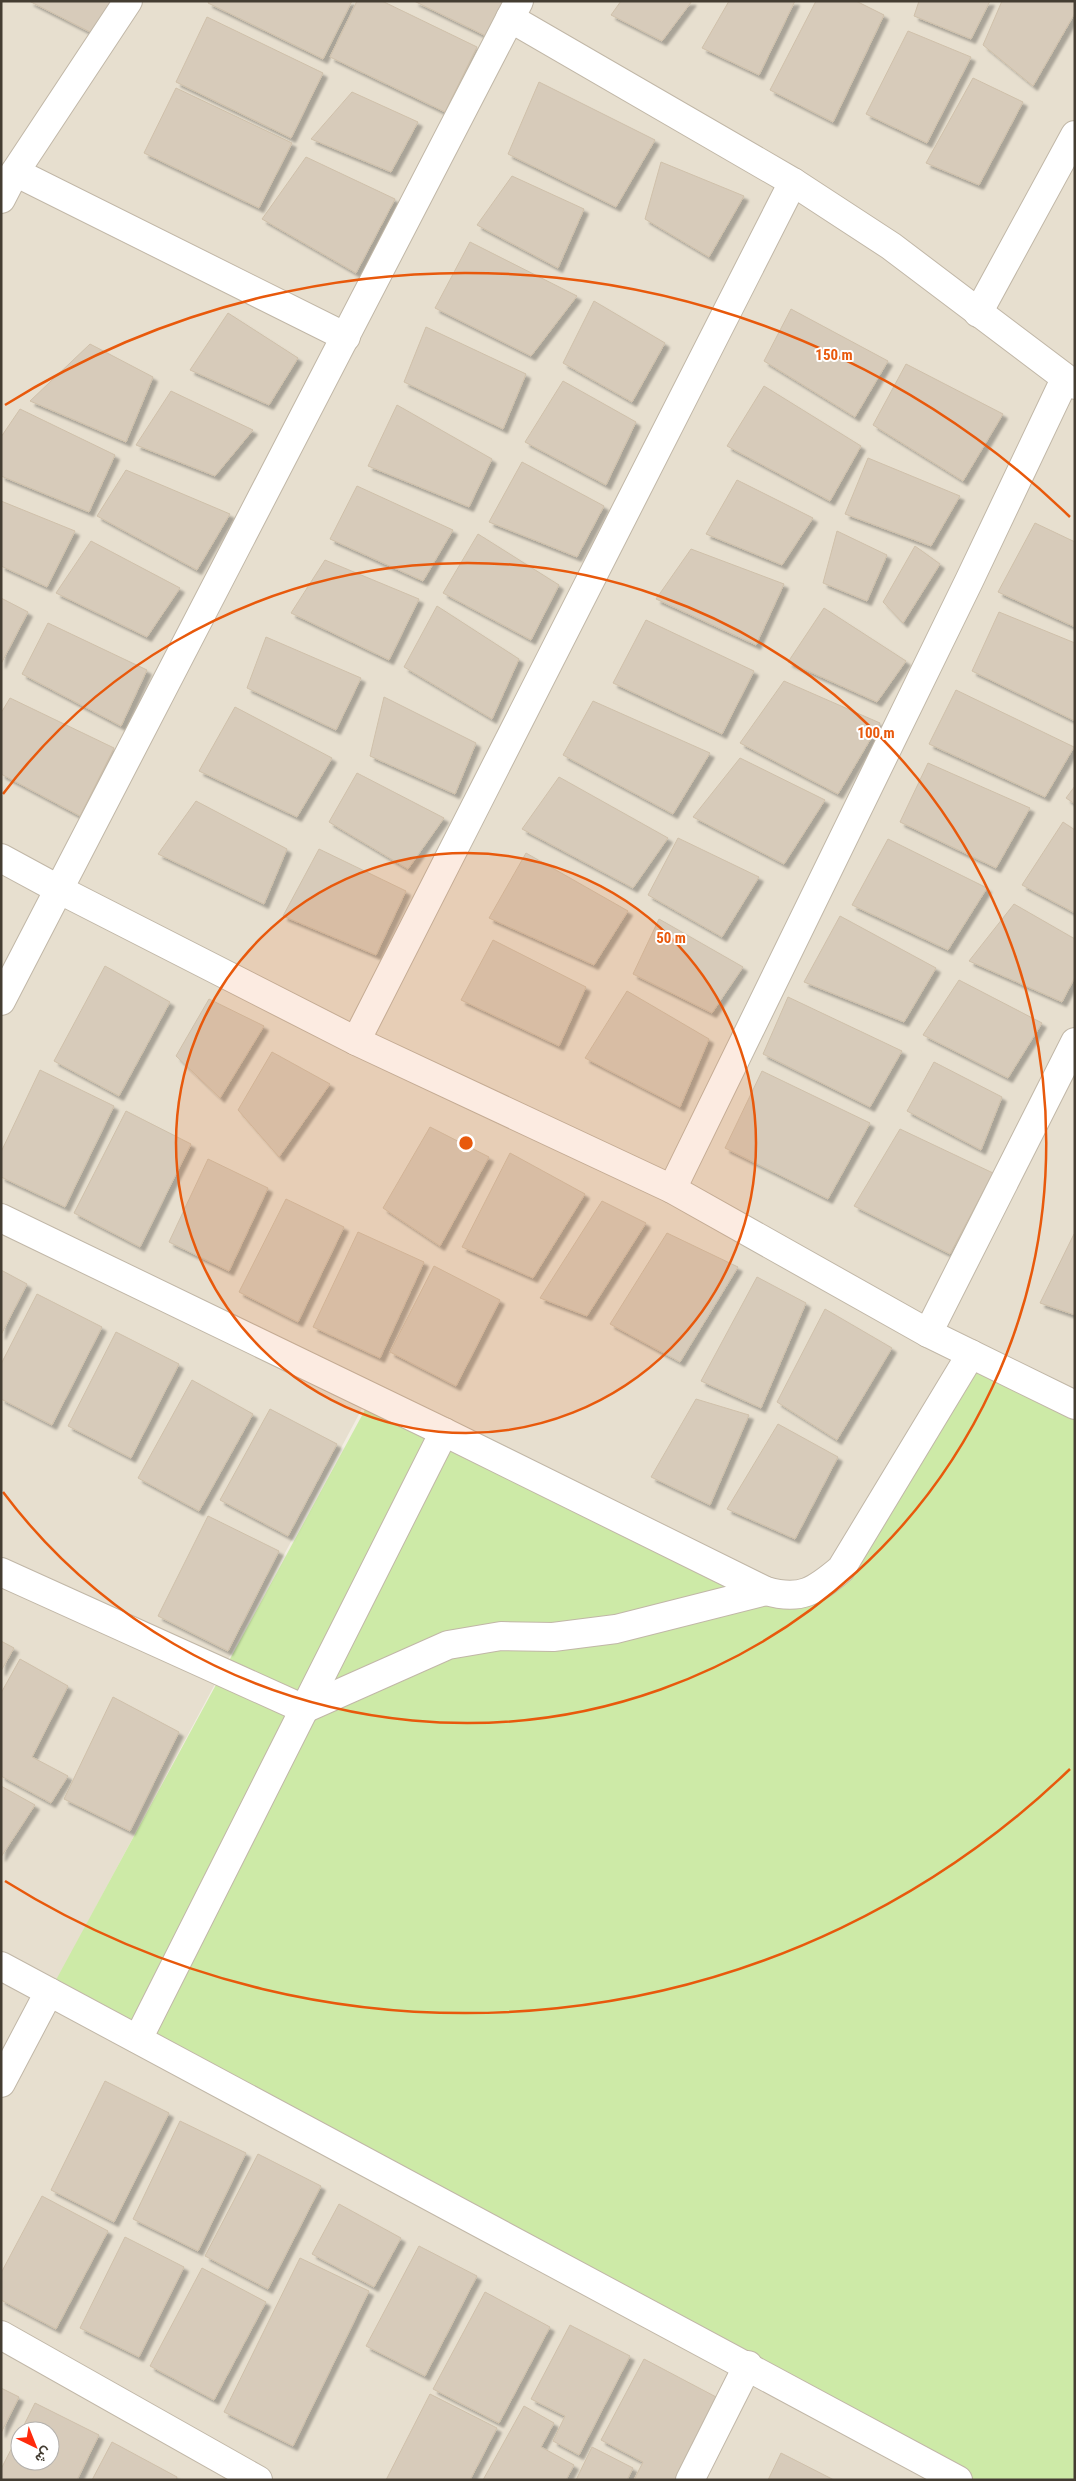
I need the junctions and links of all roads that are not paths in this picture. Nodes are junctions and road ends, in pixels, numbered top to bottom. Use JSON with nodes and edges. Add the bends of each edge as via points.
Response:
{"nodes":[{"id":1,"x":128,"y":1,"type":"edge"},
{"id":2,"x":515,"y":10,"type":"edge"},
{"id":3,"x":1075,"y":135,"type":"edge"},
{"id":4,"x":15,"y":172,"type":"junction"},
{"id":5,"x":793,"y":182,"type":"junction"},
{"id":6,"x":1,"y":199,"type":"edge"},
{"id":7,"x":978,"y":313,"type":"junction"},
{"id":8,"x":346,"y":337,"type":"junction"},
{"id":9,"x":1070,"y":382,"type":"edge"},
{"id":10,"x":1,"y":858,"type":"edge"},
{"id":11,"x":60,"y":890,"type":"junction"},
{"id":12,"x":1,"y":1001,"type":"edge"},
{"id":13,"x":356,"y":1041,"type":"junction"},
{"id":14,"x":1075,"y":1042,"type":"edge"},
{"id":15,"x":672,"y":1189,"type":"junction"},
{"id":16,"x":1,"y":1218,"type":"edge"},
{"id":17,"x":928,"y":1333,"type":"junction"},
{"id":18,"x":971,"y":1354,"type":"junction"},
{"id":19,"x":1075,"y":1405,"type":"edge"},
{"id":20,"x":444,"y":1432,"type":"junction"},
{"id":21,"x":1,"y":1572,"type":"edge"},
{"id":22,"x":766,"y":1592,"type":"junction"},
{"id":23,"x":304,"y":1709,"type":"junction"},
{"id":24,"x":1,"y":1966,"type":"edge"},
{"id":25,"x":49,"y":1992,"type":"junction"},
{"id":26,"x":138,"y":2039,"type":"junction"},
{"id":27,"x":1,"y":2083,"type":"edge"},
{"id":28,"x":1,"y":2335,"type":"edge"},
{"id":29,"x":748,"y":2366,"type":"junction"},
{"id":30,"x":258,"y":2480,"type":"edge"},
{"id":31,"x":690,"y":2480,"type":"edge"},
{"id":32,"x":958,"y":2480,"type":"edge"}],
"edges":[{"from":1,"to":4,"type":"street"},
{"from":2,"to":5,"type":"street"},
{"from":2,"to":8,"type":"street"},
{"from":3,"to":7,"type":"street"},
{"from":4,"to":6,"type":"street"},
{"from":4,"to":8,"type":"street"},
{"from":5,"to":7,"type":"street","via":[[891,246]]},
{"from":5,"to":13,"type":"street"},
{"from":7,"to":9,"type":"street"},
{"from":8,"to":11,"type":"street"},
{"from":9,"to":15,"type":"street","via":[[969,581]]},
{"from":10,"to":11,"type":"street"},
{"from":11,"to":12,"type":"street"},
{"from":11,"to":13,"type":"street"},
{"from":13,"to":15,"type":"street"},
{"from":14,"to":17,"type":"street"},
{"from":15,"to":17,"type":"street"},
{"from":16,"to":20,"type":"street"},
{"from":17,"to":18,"type":"street"},
{"from":18,"to":19,"type":"street"},
{"from":18,"to":22,"type":"street","via":[[841,1569],[822,1585],[802,1595],[783,1596]]},
{"from":20,"to":22,"type":"street"},
{"from":20,"to":23,"type":"street"},
{"from":21,"to":23,"type":"street"},
{"from":22,"to":23,"type":"street","via":[[616,1630],[553,1637],[501,1636],[448,1645]]},
{"from":23,"to":26,"type":"street"},
{"from":24,"to":25,"type":"street"},
{"from":25,"to":26,"type":"street"},
{"from":25,"to":27,"type":"street"},
{"from":26,"to":29,"type":"street"},
{"from":28,"to":30,"type":"street"},
{"from":29,"to":31,"type":"street"},
{"from":29,"to":32,"type":"street"}]}
